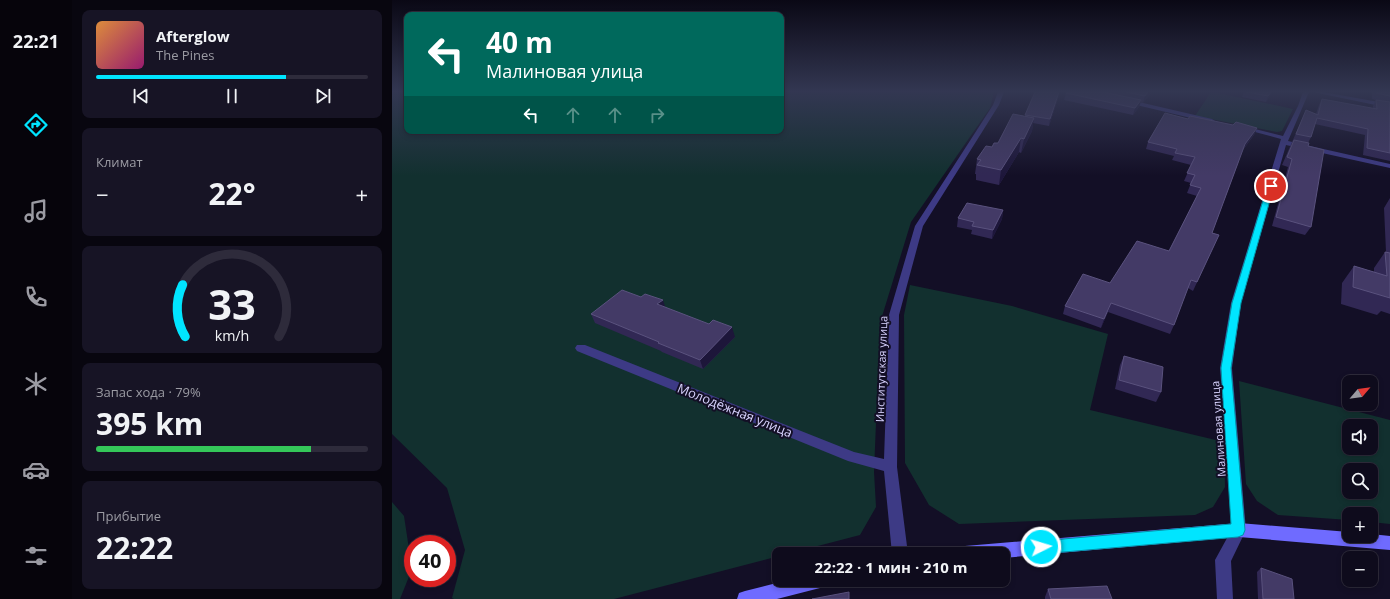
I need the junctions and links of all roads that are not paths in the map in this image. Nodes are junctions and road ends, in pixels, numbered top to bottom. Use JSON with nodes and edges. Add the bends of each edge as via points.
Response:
{"nodes":[{"id":1,"x":986,"y":120,"type":"edge"},
{"id":2,"x":1207,"y":120,"type":"edge"},
{"id":3,"x":1294,"y":120,"type":"edge"},
{"id":4,"x":1216,"y":122,"type":"edge"},
{"id":5,"x":1239,"y":127,"type":"edge"},
{"id":6,"x":1284,"y":140,"type":"junction"},
{"id":7,"x":1390,"y":166,"type":"edge"},
{"id":8,"x":581,"y":348,"type":"dead end"},
{"id":9,"x":890,"y":467,"type":"junction"},
{"id":10,"x":1238,"y":530,"type":"junction"},
{"id":11,"x":1390,"y":543,"type":"edge"},
{"id":12,"x":899,"y":547,"type":"edge"},
{"id":13,"x":1010,"y":550,"type":"edge"},
{"id":14,"x":792,"y":587,"type":"edge"},
{"id":15,"x":745,"y":599,"type":"edge"},
{"id":16,"x":1225,"y":599,"type":"edge"}],
"edges":[{"from":1,"to":9,"type":"street","name":"Институтская улица","via":[[919,226],[894,315]]},
{"from":2,"to":4,"type":"street"},
{"from":3,"to":6,"type":"street","name":"Малиновая улица"},
{"from":5,"to":6,"type":"street"},
{"from":6,"to":7,"type":"street"},
{"from":6,"to":10,"type":"street","name":"Малиновая улица","via":[[1236,303],[1226,368]]},
{"from":8,"to":9,"type":"street","name":"Молодёжная улица","via":[[853,456]]},
{"from":9,"to":12,"type":"street","name":"Институтская улица"},
{"from":10,"to":11,"type":"street"},
{"from":10,"to":13,"type":"street"},
{"from":10,"to":16,"type":"street","via":[[1224,560]]},
{"from":14,"to":15,"type":"street"}]}
